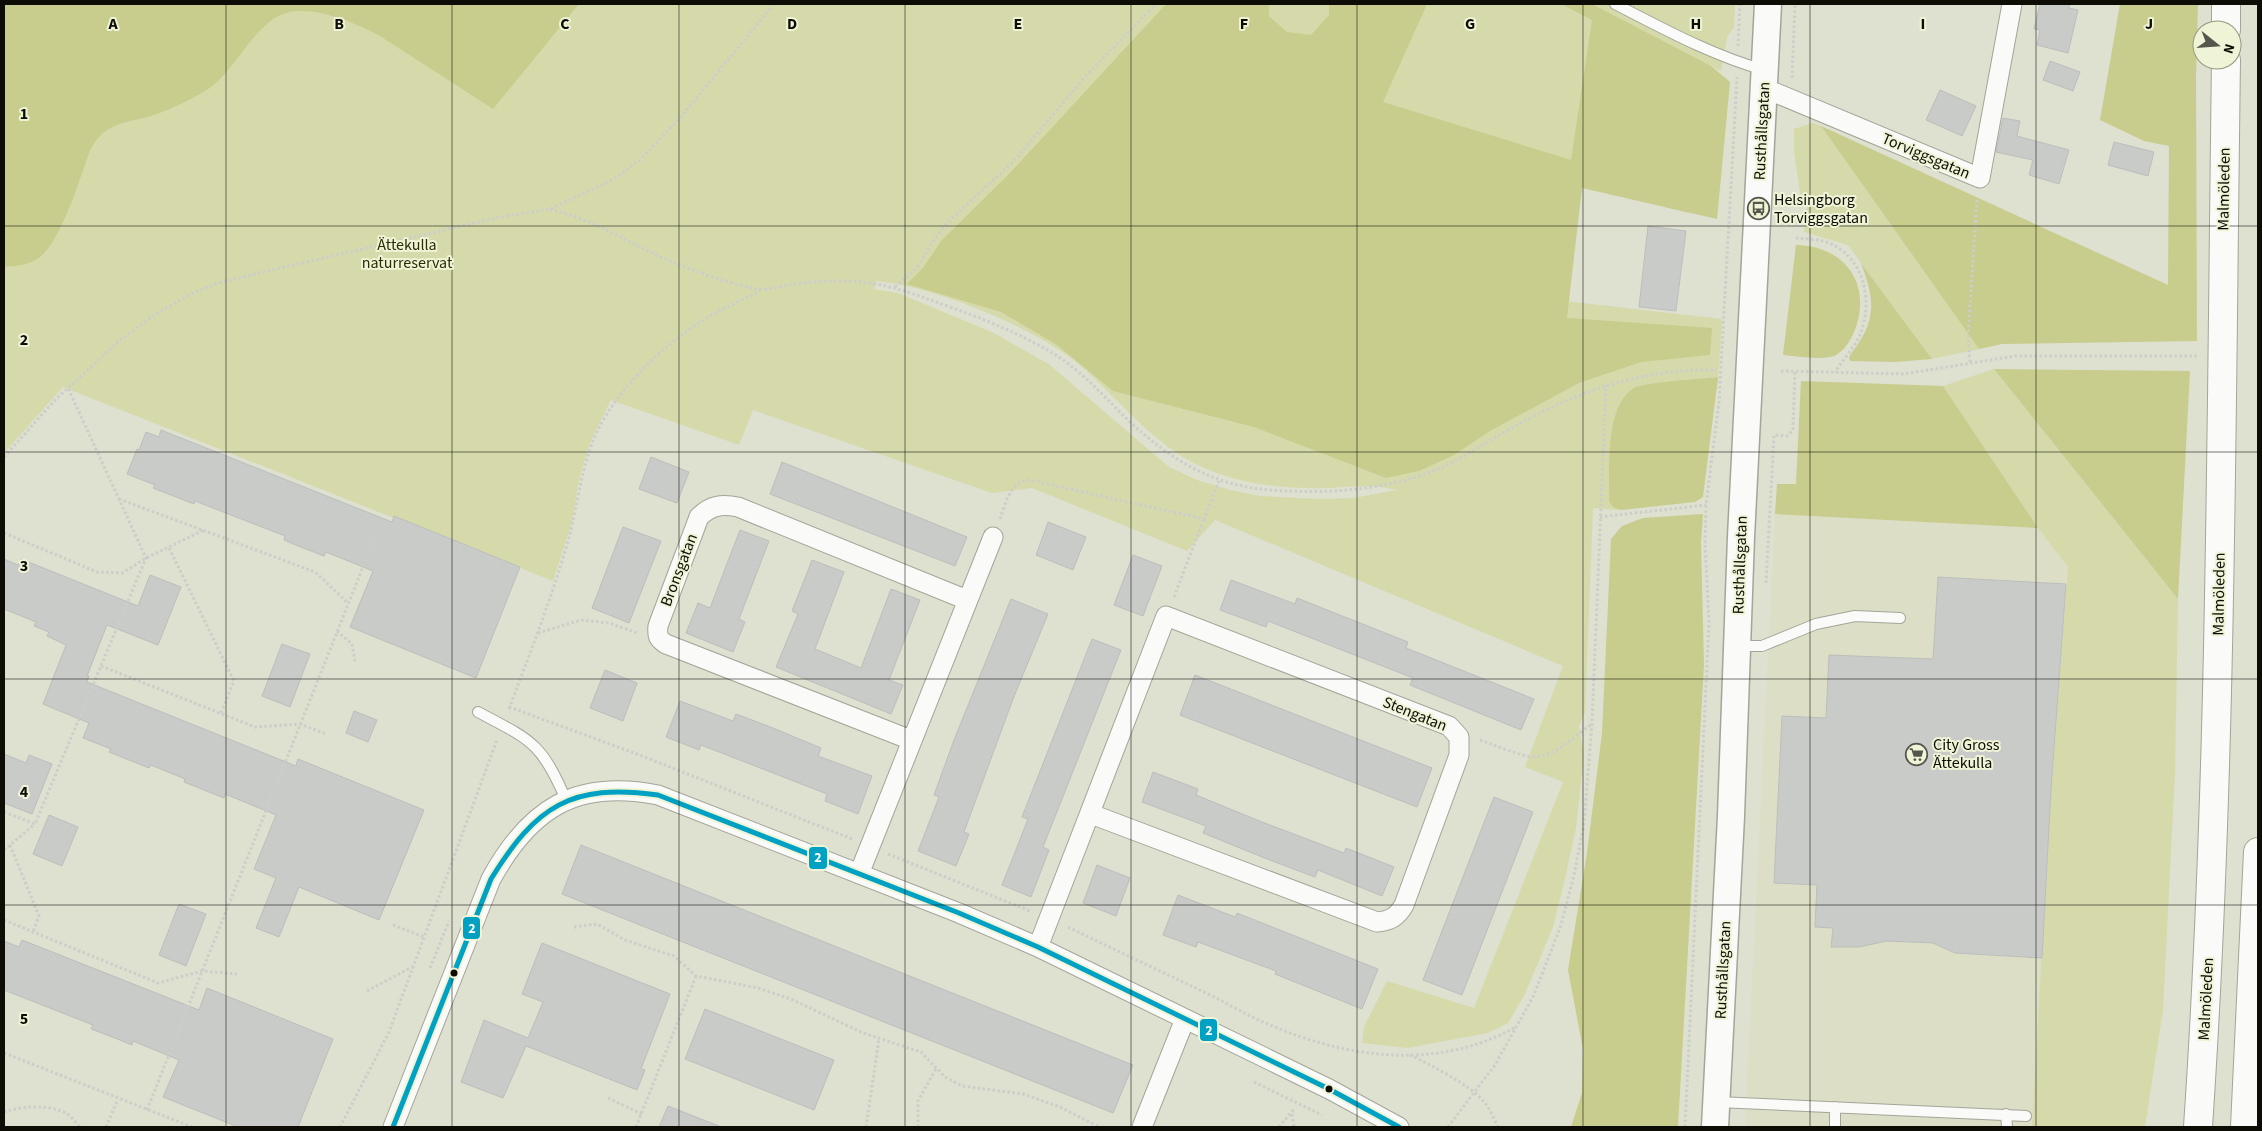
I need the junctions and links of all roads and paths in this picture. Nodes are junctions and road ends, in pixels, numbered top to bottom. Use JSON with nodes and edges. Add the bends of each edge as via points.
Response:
{"nodes":[{"id":1,"x":774,"y":4,"type":"edge"},
{"id":2,"x":1156,"y":4,"type":"edge"},
{"id":3,"x":1615,"y":4,"type":"edge"},
{"id":4,"x":1740,"y":4,"type":"edge"},
{"id":5,"x":1768,"y":4,"type":"edge"},
{"id":6,"x":1795,"y":4,"type":"edge"},
{"id":7,"x":2012,"y":4,"type":"edge"},
{"id":8,"x":2226,"y":4,"type":"edge"},
{"id":9,"x":2226,"y":20,"type":"edge"},
{"id":10,"x":1737,"y":62,"type":"junction"},
{"id":11,"x":2226,"y":70,"type":"edge"},
{"id":12,"x":1764,"y":79,"type":"junction"},
{"id":13,"x":1791,"y":99,"type":"junction"},
{"id":14,"x":1980,"y":178,"type":"junction"},
{"id":15,"x":550,"y":209,"type":"junction"},
{"id":16,"x":1796,"y":238,"type":"dead end"},
{"id":17,"x":895,"y":287,"type":"junction"},
{"id":18,"x":761,"y":290,"type":"junction"},
{"id":19,"x":2197,"y":356,"type":"dead end"},
{"id":20,"x":1970,"y":362,"type":"junction"},
{"id":21,"x":1716,"y":370,"type":"dead end"},
{"id":22,"x":1781,"y":371,"type":"dead end"},
{"id":23,"x":1796,"y":371,"type":"junction"},
{"id":24,"x":1835,"y":372,"type":"junction"},
{"id":25,"x":1606,"y":385,"type":"junction"},
{"id":26,"x":68,"y":388,"type":"junction"},
{"id":27,"x":1774,"y":435,"type":"dead end"},
{"id":28,"x":4,"y":457,"type":"edge"},
{"id":29,"x":1219,"y":481,"type":"junction"},
{"id":30,"x":119,"y":498,"type":"junction"},
{"id":31,"x":1706,"y":505,"type":"junction"},
{"id":32,"x":1600,"y":517,"type":"junction"},
{"id":33,"x":1204,"y":519,"type":"junction"},
{"id":34,"x":378,"y":529,"type":"dead end"},
{"id":35,"x":204,"y":530,"type":"junction"},
{"id":36,"x":4,"y":533,"type":"edge"},
{"id":37,"x":993,"y":537,"type":"joint"},
{"id":38,"x":169,"y":548,"type":"junction"},
{"id":39,"x":146,"y":558,"type":"junction"},
{"id":40,"x":967,"y":600,"type":"junction"},
{"id":41,"x":348,"y":603,"type":"junction"},
{"id":42,"x":1166,"y":616,"type":"junction"},
{"id":43,"x":1900,"y":618,"type":"dead end"},
{"id":44,"x":337,"y":632,"type":"junction"},
{"id":45,"x":538,"y":633,"type":"junction"},
{"id":46,"x":659,"y":640,"type":"junction"},
{"id":47,"x":1737,"y":646,"type":"junction"},
{"id":48,"x":355,"y":662,"type":"dead end"},
{"id":49,"x":101,"y":666,"type":"junction"},
{"id":50,"x":509,"y":707,"type":"junction"},
{"id":51,"x":478,"y":712,"type":"dead end"},
{"id":52,"x":221,"y":714,"type":"junction"},
{"id":53,"x":1592,"y":723,"type":"junction"},
{"id":54,"x":300,"y":724,"type":"junction"},
{"id":55,"x":502,"y":725,"type":"junction"},
{"id":56,"x":326,"y":734,"type":"dead end"},
{"id":57,"x":1459,"y":737,"type":"junction"},
{"id":58,"x":911,"y":740,"type":"junction"},
{"id":59,"x":566,"y":800,"type":"junction"},
{"id":60,"x":4,"y":812,"type":"edge"},
{"id":61,"x":1091,"y":814,"type":"junction"},
{"id":62,"x":35,"y":824,"type":"junction"},
{"id":63,"x":10,"y":844,"type":"junction"},
{"id":64,"x":869,"y":846,"type":"junction"},
{"id":65,"x":4,"y":850,"type":"edge"},
{"id":66,"x":2258,"y":852,"type":"edge"},
{"id":67,"x":859,"y":874,"type":"junction"},
{"id":68,"x":1050,"y":919,"type":"junction"},
{"id":69,"x":4,"y":920,"type":"edge"},
{"id":70,"x":448,"y":921,"type":"dead end"},
{"id":71,"x":393,"y":925,"type":"dead end"},
{"id":72,"x":574,"y":927,"type":"dead end"},
{"id":73,"x":32,"y":932,"type":"junction"},
{"id":74,"x":424,"y":937,"type":"junction"},
{"id":75,"x":1038,"y":947,"type":"junction"},
{"id":76,"x":431,"y":965,"type":"dead end"},
{"id":77,"x":414,"y":966,"type":"junction"},
{"id":78,"x":202,"y":971,"type":"junction"},
{"id":79,"x":237,"y":974,"type":"dead end"},
{"id":80,"x":696,"y":976,"type":"junction"},
{"id":81,"x":366,"y":991,"type":"dead end"},
{"id":82,"x":1185,"y":1019,"type":"junction"},
{"id":83,"x":2205,"y":1026,"type":"junction"},
{"id":84,"x":1516,"y":1027,"type":"junction"},
{"id":85,"x":880,"y":1039,"type":"junction"},
{"id":86,"x":4,"y":1053,"type":"edge"},
{"id":87,"x":1410,"y":1054,"type":"junction"},
{"id":88,"x":937,"y":1067,"type":"junction"},
{"id":89,"x":1254,"y":1082,"type":"dead end"},
{"id":90,"x":1474,"y":1093,"type":"junction"},
{"id":91,"x":608,"y":1098,"type":"dead end"},
{"id":92,"x":118,"y":1099,"type":"junction"},
{"id":93,"x":1716,"y":1102,"type":"junction"},
{"id":94,"x":1835,"y":1106,"type":"junction"},
{"id":95,"x":1295,"y":1108,"type":"dead end"},
{"id":96,"x":147,"y":1110,"type":"junction"},
{"id":97,"x":4,"y":1112,"type":"edge"},
{"id":98,"x":642,"y":1114,"type":"junction"},
{"id":99,"x":1292,"y":1114,"type":"junction"},
{"id":100,"x":1319,"y":1114,"type":"dead end"},
{"id":101,"x":2006,"y":1114,"type":"junction"},
{"id":102,"x":2026,"y":1116,"type":"dead end"},
{"id":103,"x":80,"y":1127,"type":"edge"},
{"id":104,"x":106,"y":1127,"type":"edge"},
{"id":105,"x":192,"y":1127,"type":"edge"},
{"id":106,"x":340,"y":1127,"type":"edge"},
{"id":107,"x":393,"y":1127,"type":"edge"},
{"id":108,"x":636,"y":1127,"type":"edge"},
{"id":109,"x":866,"y":1127,"type":"edge"},
{"id":110,"x":918,"y":1127,"type":"edge"},
{"id":111,"x":1099,"y":1127,"type":"edge"},
{"id":112,"x":1142,"y":1127,"type":"edge"},
{"id":113,"x":1279,"y":1127,"type":"edge"},
{"id":114,"x":1294,"y":1127,"type":"edge"},
{"id":115,"x":1399,"y":1127,"type":"edge"},
{"id":116,"x":1448,"y":1127,"type":"edge"},
{"id":117,"x":1498,"y":1127,"type":"edge"},
{"id":118,"x":1685,"y":1127,"type":"edge"},
{"id":119,"x":1715,"y":1127,"type":"edge"},
{"id":120,"x":1835,"y":1127,"type":"edge"},
{"id":121,"x":2007,"y":1127,"type":"edge"},
{"id":122,"x":2188,"y":1127,"type":"edge"},
{"id":123,"x":2198,"y":1127,"type":"edge"},
{"id":124,"x":2246,"y":1127,"type":"edge"}],
"edges":[{"from":1,"to":15,"type":"path","via":[[680,118],[640,160],[612,180]]},
{"from":2,"to":17,"type":"path","via":[[1083,79],[1013,162],[948,223],[917,268]]},
{"from":3,"to":10,"type":"lane","via":[[1694,45]]},
{"from":4,"to":10,"type":"path"},
{"from":5,"to":12,"type":"main road","name":"Rusthållsgatan"},
{"from":6,"to":13,"type":"path"},
{"from":7,"to":14,"type":"street","name":"Torviggsgatan"},
{"from":8,"to":9,"type":"highway"},
{"from":10,"to":12,"type":"lane"},
{"from":10,"to":31,"type":"path","via":[[1719,402]]},
{"from":11,"to":83,"type":"highway","name":"Malmöleden","via":[[2216,780]]},
{"from":12,"to":13,"type":"street","name":"Torviggsgatan"},
{"from":12,"to":47,"type":"main road","name":"Rusthållsgatan"},
{"from":13,"to":14,"type":"street","name":"Torviggsgatan"},
{"from":14,"to":20,"type":"path","via":[[1969,328]]},
{"from":15,"to":18,"type":"path","via":[[597,224],[690,269]]},
{"from":15,"to":26,"type":"path","via":[[496,218],[218,283],[156,314]]},
{"from":16,"to":24,"type":"path","via":[[1823,242],[1848,255],[1865,284],[1868,309],[1858,337]]},
{"from":17,"to":18,"type":"path","via":[[835,282]]},
{"from":17,"to":29,"type":"path","via":[[996,324],[1050,351],[1089,381],[1149,439],[1196,471]]},
{"from":18,"to":45,"type":"path","via":[[709,316],[663,350],[634,378],[608,412],[590,448],[566,547]]},
{"from":19,"to":20,"type":"path","via":[[2015,356]]},
{"from":20,"to":24,"type":"path","via":[[1904,374]]},
{"from":21,"to":25,"type":"path","via":[[1658,373]]},
{"from":22,"to":23,"type":"path"},
{"from":23,"to":24,"type":"path"},
{"from":23,"to":27,"type":"path","via":[[1793,430],[1787,436]]},
{"from":25,"to":29,"type":"path","via":[[1557,403],[1453,462],[1377,488],[1288,491]]},
{"from":25,"to":32,"type":"path"},
{"from":26,"to":28,"type":"path"},
{"from":26,"to":30,"type":"path"},
{"from":29,"to":33,"type":"path"},
{"from":30,"to":35,"type":"path"},
{"from":30,"to":39,"type":"path"},
{"from":31,"to":32,"type":"path"},
{"from":31,"to":118,"type":"path","via":[[1709,622]]},
{"from":32,"to":53,"type":"path"},
{"from":33,"to":37,"type":"path","via":[[1023,480],[1010,494]]},
{"from":33,"to":42,"type":"path"},
{"from":34,"to":41,"type":"path"},
{"from":35,"to":38,"type":"path"},
{"from":35,"to":41,"type":"path","via":[[315,572]]},
{"from":36,"to":39,"type":"path","via":[[97,572],[122,573]]},
{"from":37,"to":40,"type":"street"},
{"from":38,"to":39,"type":"path"},
{"from":38,"to":52,"type":"path","via":[[234,681]]},
{"from":39,"to":49,"type":"path"},
{"from":40,"to":46,"type":"street","name":"Bronsgatan","via":[[738,507],[717,505],[699,517],[658,626]]},
{"from":40,"to":58,"type":"street"},
{"from":41,"to":44,"type":"path"},
{"from":42,"to":57,"type":"street","name":"Stengatan","via":[[1449,726]]},
{"from":42,"to":61,"type":"street"},
{"from":43,"to":47,"type":"lane","via":[[1855,616],[1816,624],[1762,646]]},
{"from":44,"to":48,"type":"path","via":[[352,644]]},
{"from":44,"to":54,"type":"path"},
{"from":45,"to":46,"type":"path","via":[[581,620],[609,623]]},
{"from":45,"to":50,"type":"path"},
{"from":46,"to":58,"type":"street"},
{"from":47,"to":93,"type":"main road","name":"Rusthållsgatan"},
{"from":49,"to":52,"type":"path"},
{"from":49,"to":62,"type":"path"},
{"from":50,"to":55,"type":"path"},
{"from":50,"to":64,"type":"path"},
{"from":51,"to":55,"type":"lane"},
{"from":52,"to":54,"type":"path","via":[[255,727]]},
{"from":53,"to":57,"type":"path","via":[[1561,747],[1536,757]]},
{"from":53,"to":84,"type":"path","via":[[1584,824],[1574,875],[1549,960]]},
{"from":54,"to":56,"type":"path"},
{"from":54,"to":78,"type":"path"},
{"from":55,"to":59,"type":"lane","via":[[526,737],[542,752],[554,770]]},
{"from":55,"to":74,"type":"path"},
{"from":57,"to":61,"type":"street","name":"Stengatan","via":[[1459,755],[1404,905],[1399,914],[1386,921],[1377,922]]},
{"from":58,"to":64,"type":"street"},
{"from":59,"to":67,"type":"street","via":[[606,790],[658,795]]},
{"from":59,"to":107,"type":"street","via":[[537,817],[523,831],[491,879]]},
{"from":60,"to":62,"type":"path"},
{"from":61,"to":68,"type":"street"},
{"from":62,"to":63,"type":"path"},
{"from":63,"to":65,"type":"path"},
{"from":63,"to":73,"type":"path","via":[[39,916]]},
{"from":64,"to":67,"type":"street"},
{"from":64,"to":68,"type":"path"},
{"from":66,"to":124,"type":"highway"},
{"from":67,"to":75,"type":"street"},
{"from":68,"to":75,"type":"street"},
{"from":68,"to":87,"type":"path","via":[[1290,1033],[1351,1052]]},
{"from":69,"to":73,"type":"path"},
{"from":70,"to":76,"type":"path"},
{"from":71,"to":74,"type":"path"},
{"from":72,"to":80,"type":"path","via":[[597,924],[625,940],[674,956]]},
{"from":73,"to":78,"type":"path","via":[[158,983]]},
{"from":74,"to":77,"type":"path"},
{"from":75,"to":82,"type":"street"},
{"from":77,"to":81,"type":"path"},
{"from":77,"to":106,"type":"path","via":[[390,1032]]},
{"from":78,"to":79,"type":"path"},
{"from":78,"to":96,"type":"path"},
{"from":80,"to":85,"type":"path","via":[[791,998]]},
{"from":80,"to":98,"type":"path"},
{"from":82,"to":112,"type":"street"},
{"from":82,"to":115,"type":"street"},
{"from":83,"to":122,"type":"highway"},
{"from":83,"to":123,"type":"highway","name":"Malmöleden"},
{"from":84,"to":87,"type":"path","via":[[1496,1038],[1451,1051]]},
{"from":84,"to":90,"type":"path","via":[[1495,1065]]},
{"from":85,"to":88,"type":"path","via":[[921,1052]]},
{"from":85,"to":109,"type":"path"},
{"from":86,"to":92,"type":"path"},
{"from":87,"to":90,"type":"path"},
{"from":88,"to":110,"type":"path","via":[[918,1101]]},
{"from":88,"to":111,"type":"path","via":[[945,1077],[962,1086],[1023,1094],[1060,1107]]},
{"from":89,"to":100,"type":"path"},
{"from":90,"to":116,"type":"path"},
{"from":90,"to":117,"type":"path","via":[[1485,1103]]},
{"from":91,"to":98,"type":"path"},
{"from":92,"to":96,"type":"path"},
{"from":92,"to":104,"type":"path"},
{"from":93,"to":94,"type":"lane"},
{"from":93,"to":119,"type":"main road","name":"Rusthållsgatan"},
{"from":94,"to":101,"type":"lane"},
{"from":94,"to":120,"type":"lane"},
{"from":95,"to":99,"type":"path"},
{"from":96,"to":105,"type":"path"},
{"from":97,"to":103,"type":"path","via":[[44,1106],[67,1114]]},
{"from":98,"to":108,"type":"path"},
{"from":99,"to":113,"type":"path"},
{"from":99,"to":114,"type":"path"},
{"from":101,"to":102,"type":"lane"},
{"from":101,"to":121,"type":"lane"}]}
